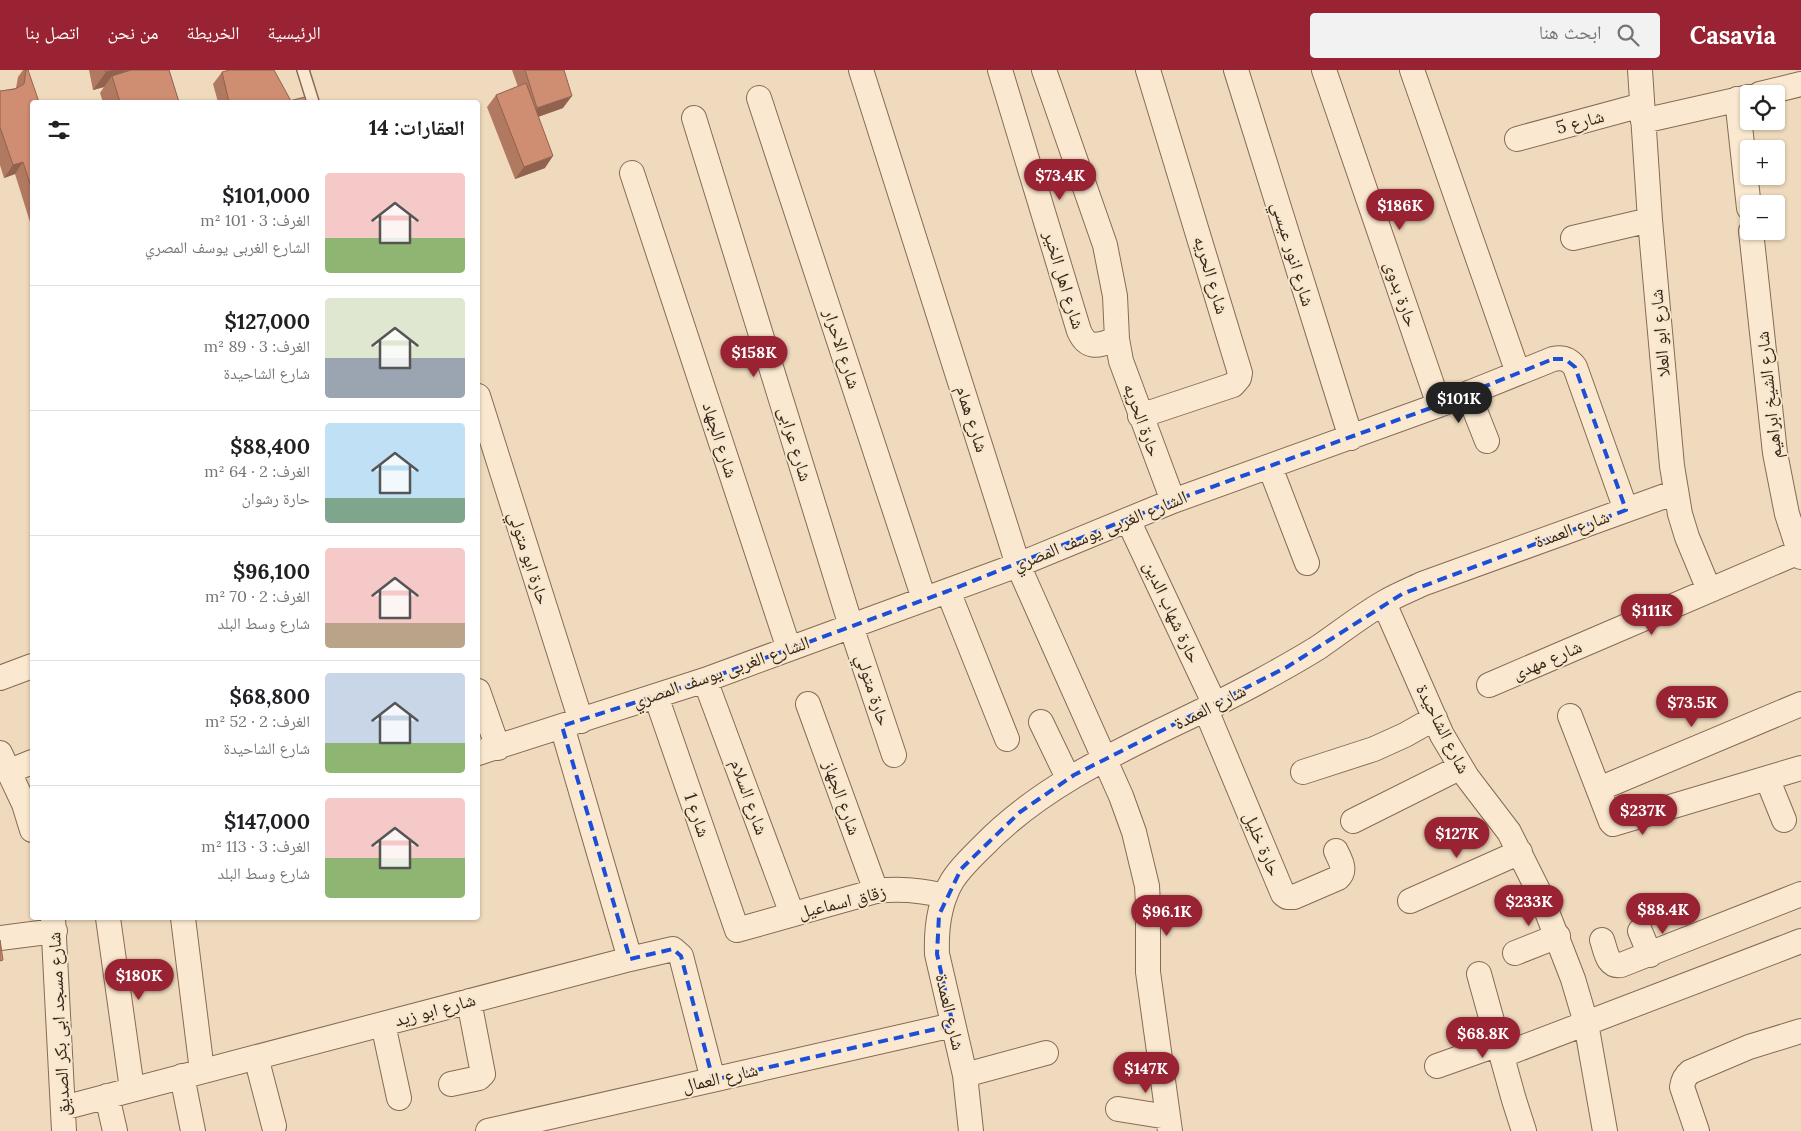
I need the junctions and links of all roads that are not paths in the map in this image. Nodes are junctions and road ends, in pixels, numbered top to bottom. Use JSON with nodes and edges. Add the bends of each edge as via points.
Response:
{"nodes":[{"id":1,"x":303,"y":70,"type":"edge"},
{"id":2,"x":862,"y":70,"type":"edge"},
{"id":3,"x":1000,"y":70,"type":"edge"},
{"id":4,"x":1044,"y":70,"type":"edge"},
{"id":5,"x":1148,"y":70,"type":"edge"},
{"id":6,"x":1236,"y":70,"type":"edge"},
{"id":7,"x":1324,"y":70,"type":"edge"},
{"id":8,"x":1412,"y":70,"type":"edge"},
{"id":9,"x":1640,"y":70,"type":"edge"},
{"id":10,"x":1801,"y":84,"type":"edge"},
{"id":11,"x":1785,"y":88,"type":"edge"},
{"id":12,"x":759,"y":98,"type":"dead end"},
{"id":13,"x":1740,"y":98,"type":"edge"},
{"id":14,"x":312,"y":100,"type":"edge"},
{"id":15,"x":1642,"y":113,"type":"junction"},
{"id":16,"x":694,"y":118,"type":"dead end"},
{"id":17,"x":1745,"y":130,"type":"edge"},
{"id":18,"x":1517,"y":139,"type":"dead end"},
{"id":19,"x":632,"y":173,"type":"dead end"},
{"id":20,"x":1748,"y":195,"type":"edge"},
{"id":21,"x":1650,"y":220,"type":"junction"},
{"id":22,"x":1573,"y":238,"type":"dead end"},
{"id":23,"x":1752,"y":240,"type":"edge"},
{"id":24,"x":1117,"y":339,"type":"junction"},
{"id":25,"x":1518,"y":373,"type":"junction"},
{"id":26,"x":1468,"y":393,"type":"junction"},
{"id":27,"x":480,"y":403,"type":"edge"},
{"id":28,"x":1438,"y":405,"type":"junction"},
{"id":29,"x":1140,"y":416,"type":"junction"},
{"id":30,"x":1351,"y":438,"type":"junction"},
{"id":31,"x":1487,"y":441,"type":"dead end"},
{"id":32,"x":1270,"y":467,"type":"junction"},
{"id":33,"x":1676,"y":492,"type":"junction"},
{"id":34,"x":1173,"y":501,"type":"junction"},
{"id":35,"x":1626,"y":510,"type":"junction"},
{"id":36,"x":1794,"y":512,"type":"edge"},
{"id":37,"x":1128,"y":520,"type":"junction"},
{"id":38,"x":1800,"y":554,"type":"edge"},
{"id":39,"x":1307,"y":563,"type":"dead end"},
{"id":40,"x":1018,"y":565,"type":"junction"},
{"id":41,"x":948,"y":590,"type":"junction"},
{"id":42,"x":1709,"y":590,"type":"junction"},
{"id":43,"x":924,"y":600,"type":"junction"},
{"id":44,"x":1384,"y":603,"type":"junction"},
{"id":45,"x":851,"y":626,"type":"junction"},
{"id":46,"x":789,"y":649,"type":"junction"},
{"id":47,"x":30,"y":667,"type":"edge"},
{"id":48,"x":0,"y":678,"type":"edge"},
{"id":49,"x":705,"y":680,"type":"junction"},
{"id":50,"x":1489,"y":685,"type":"dead end"},
{"id":51,"x":656,"y":696,"type":"junction"},
{"id":52,"x":480,"y":703,"type":"edge"},
{"id":53,"x":808,"y":704,"type":"dead end"},
{"id":54,"x":1801,"y":704,"type":"edge"},
{"id":55,"x":1210,"y":707,"type":"junction"},
{"id":56,"x":1570,"y":716,"type":"dead end"},
{"id":57,"x":1435,"y":718,"type":"junction"},
{"id":58,"x":1041,"y":722,"type":"dead end"},
{"id":59,"x":571,"y":723,"type":"junction"},
{"id":60,"x":1007,"y":740,"type":"dead end"},
{"id":61,"x":488,"y":751,"type":"edge"},
{"id":62,"x":894,"y":755,"type":"dead end"},
{"id":63,"x":1104,"y":760,"type":"junction"},
{"id":64,"x":5,"y":762,"type":"edge"},
{"id":65,"x":30,"y":762,"type":"edge"},
{"id":66,"x":1461,"y":768,"type":"junction"},
{"id":67,"x":1801,"y":768,"type":"edge"},
{"id":68,"x":1303,"y":772,"type":"dead end"},
{"id":69,"x":1068,"y":778,"type":"junction"},
{"id":70,"x":1767,"y":778,"type":"junction"},
{"id":71,"x":1599,"y":789,"type":"junction"},
{"id":72,"x":1784,"y":820,"type":"dead end"},
{"id":73,"x":1353,"y":821,"type":"dead end"},
{"id":74,"x":30,"y":825,"type":"edge"},
{"id":75,"x":1336,"y":850,"type":"dead end"},
{"id":76,"x":1520,"y":852,"type":"junction"},
{"id":77,"x":876,"y":891,"type":"junction"},
{"id":78,"x":1801,"y":894,"type":"edge"},
{"id":79,"x":945,"y":896,"type":"junction"},
{"id":80,"x":1410,"y":901,"type":"dead end"},
{"id":81,"x":792,"y":914,"type":"junction"},
{"id":82,"x":108,"y":920,"type":"edge"},
{"id":83,"x":183,"y":920,"type":"edge"},
{"id":84,"x":54,"y":924,"type":"edge"},
{"id":85,"x":741,"y":931,"type":"joint"},
{"id":86,"x":1640,"y":931,"type":"dead end"},
{"id":87,"x":1558,"y":936,"type":"junction"},
{"id":88,"x":0,"y":938,"type":"edge"},
{"id":89,"x":1602,"y":940,"type":"dead end"},
{"id":90,"x":1801,"y":941,"type":"edge"},
{"id":91,"x":1514,"y":954,"type":"dead end"},
{"id":92,"x":1650,"y":955,"type":"junction"},
{"id":93,"x":630,"y":959,"type":"junction"},
{"id":94,"x":1479,"y":974,"type":"dead end"},
{"id":95,"x":469,"y":1001,"type":"junction"},
{"id":96,"x":1586,"y":1023,"type":"junction"},
{"id":97,"x":383,"y":1024,"type":"junction"},
{"id":98,"x":952,"y":1025,"type":"junction"},
{"id":99,"x":1801,"y":1031,"type":"edge"},
{"id":100,"x":1501,"y":1050,"type":"junction"},
{"id":101,"x":1046,"y":1053,"type":"dead end"},
{"id":102,"x":256,"y":1057,"type":"junction"},
{"id":103,"x":1437,"y":1066,"type":"dead end"},
{"id":104,"x":192,"y":1074,"type":"junction"},
{"id":105,"x":965,"y":1075,"type":"junction"},
{"id":106,"x":713,"y":1080,"type":"junction"},
{"id":107,"x":451,"y":1084,"type":"dead end"},
{"id":108,"x":132,"y":1090,"type":"junction"},
{"id":109,"x":107,"y":1096,"type":"junction"},
{"id":110,"x":400,"y":1098,"type":"dead end"},
{"id":111,"x":63,"y":1108,"type":"junction"},
{"id":112,"x":1118,"y":1109,"type":"dead end"},
{"id":113,"x":1169,"y":1124,"type":"edge"},
{"id":114,"x":274,"y":1126,"type":"dead end"},
{"id":115,"x":64,"y":1131,"type":"edge"},
{"id":116,"x":115,"y":1131,"type":"edge"},
{"id":117,"x":194,"y":1131,"type":"edge"},
{"id":118,"x":488,"y":1131,"type":"edge"},
{"id":119,"x":971,"y":1131,"type":"edge"},
{"id":120,"x":1524,"y":1131,"type":"edge"},
{"id":121,"x":1605,"y":1131,"type":"edge"},
{"id":122,"x":1697,"y":1131,"type":"edge"}],
"edges":[{"from":1,"to":14,"type":"lane"},
{"from":2,"to":40,"type":"street","name":"شارع همام"},
{"from":3,"to":24,"type":"street","name":"شارع اهل الخير","via":[[1082,338],[1093,345]]},
{"from":4,"to":24,"type":"street","name":"حارة الحريه","via":[[1106,245],[1115,296]]},
{"from":5,"to":29,"type":"street","name":"شارع الحريه","via":[[1240,373],[1233,384]]},
{"from":6,"to":30,"type":"street","name":"شارع انور عيسي"},
{"from":7,"to":28,"type":"street","name":"حارة بدوى"},
{"from":8,"to":25,"type":"street"},
{"from":9,"to":15,"type":"street","name":"شارع ابو العلا"},
{"from":10,"to":11,"type":"street"},
{"from":12,"to":43,"type":"street","name":"شارع الاحرار"},
{"from":13,"to":15,"type":"street","name":"شارع 5"},
{"from":15,"to":18,"type":"street","name":"شارع 5"},
{"from":15,"to":21,"type":"street","name":"شارع ابو العلا"},
{"from":16,"to":45,"type":"street","name":"شارع عرابى"},
{"from":17,"to":20,"type":"street"},
{"from":19,"to":46,"type":"street","name":"شارع الجهاد"},
{"from":21,"to":22,"type":"street"},
{"from":21,"to":33,"type":"street","name":"شارع ابو العلا"},
{"from":23,"to":36,"type":"street","name":"شارع الشيخ ابراهيم","via":[[1775,453]]},
{"from":24,"to":29,"type":"street","name":"حارة الحريه"},
{"from":25,"to":26,"type":"street","name":"الشارع الغربى يوسف المصري"},
{"from":25,"to":35,"type":"street","name":"الشارع الغربى يوسف المصري","via":[[1559,358],[1575,367]]},
{"from":26,"to":28,"type":"street","name":"الشارع الغربى يوسف المصري"},
{"from":26,"to":31,"type":"street"},
{"from":27,"to":59,"type":"street","name":"حارة ابو متولي"},
{"from":28,"to":30,"type":"street","name":"الشارع الغربى يوسف المصري"},
{"from":29,"to":34,"type":"street","name":"حارة الحريه"},
{"from":30,"to":32,"type":"street","name":"الشارع الغربى يوسف المصري"},
{"from":32,"to":34,"type":"street","name":"الشارع الغربى يوسف المصري"},
{"from":32,"to":39,"type":"street"},
{"from":33,"to":35,"type":"street","name":"شارع العمدة"},
{"from":33,"to":42,"type":"street","name":"شارع ابو العلا","via":[[1687,537]]},
{"from":34,"to":37,"type":"street","name":"الشارع الغربى يوسف المصري"},
{"from":35,"to":44,"type":"street","name":"شارع العمدة","via":[[1422,584]]},
{"from":36,"to":38,"type":"street","name":"شارع الشيخ ابراهيم"},
{"from":37,"to":40,"type":"street","name":"الشارع الغربى يوسف المصري"},
{"from":37,"to":55,"type":"street","name":"حارة شهاب الدين"},
{"from":38,"to":42,"type":"street","name":"شارع مهدى"},
{"from":40,"to":41,"type":"street","name":"الشارع الغربى يوسف المصري"},
{"from":40,"to":63,"type":"street","name":"شارع همام"},
{"from":41,"to":43,"type":"street","name":"الشارع الغربى يوسف المصري"},
{"from":41,"to":60,"type":"street"},
{"from":42,"to":50,"type":"street","name":"شارع مهدى"},
{"from":43,"to":45,"type":"street","name":"الشارع الغربى يوسف المصري"},
{"from":44,"to":55,"type":"street","name":"شارع العمدة","via":[[1287,667]]},
{"from":44,"to":57,"type":"street","name":"شارع الشاحيدة"},
{"from":45,"to":46,"type":"street","name":"الشارع الغربى يوسف المصري"},
{"from":45,"to":62,"type":"street","name":"حارة متولي"},
{"from":46,"to":49,"type":"street","name":"الشارع الغربى يوسف المصري"},
{"from":47,"to":48,"type":"street"},
{"from":49,"to":51,"type":"street","name":"الشارع الغربى يوسف المصري"},
{"from":49,"to":81,"type":"street","name":"شارع السلام"},
{"from":51,"to":59,"type":"street","name":"الشارع الغربى يوسف المصري"},
{"from":51,"to":85,"type":"street","name":"شارع 1","via":[[735,927]]},
{"from":52,"to":61,"type":"street"},
{"from":53,"to":77,"type":"street","name":"شارع الجهاز"},
{"from":54,"to":71,"type":"street"},
{"from":55,"to":63,"type":"street","name":"شارع العمدة"},
{"from":55,"to":75,"type":"street","name":"حارة خليل","via":[[1283,894],[1294,898],[1338,878],[1343,870]]},
{"from":56,"to":71,"type":"street"},
{"from":57,"to":66,"type":"street","name":"شارع الشاحيدة"},
{"from":57,"to":68,"type":"street","via":[[1374,749]]},
{"from":58,"to":69,"type":"street"},
{"from":59,"to":61,"type":"street","name":"الشارع الغربى يوسف المصري"},
{"from":59,"to":93,"type":"street","name":"حارة ابو متولي"},
{"from":63,"to":69,"type":"street","name":"شارع العمدة"},
{"from":63,"to":113,"type":"street","name":"شارع همام","via":[[1121,796],[1144,869],[1148,904],[1148,972]]},
{"from":64,"to":65,"type":"street"},
{"from":64,"to":74,"type":"street"},
{"from":66,"to":73,"type":"street"},
{"from":66,"to":76,"type":"street","name":"شارع الشاحيدة"},
{"from":67,"to":70,"type":"street"},
{"from":69,"to":79,"type":"street","name":"شارع العمدة","via":[[1026,807],[995,834],[960,869]]},
{"from":70,"to":71,"type":"street","via":[[1617,824],[1611,822]]},
{"from":70,"to":72,"type":"street"},
{"from":76,"to":80,"type":"street"},
{"from":76,"to":87,"type":"street","name":"شارع الشاحيدة"},
{"from":77,"to":79,"type":"street","name":"زقاق اسماعيل","via":[[915,890]]},
{"from":77,"to":81,"type":"street","name":"زقاق اسماعيل"},
{"from":78,"to":92,"type":"street"},
{"from":79,"to":98,"type":"street","name":"شارع العمدة","via":[[936,934],[937,954]]},
{"from":81,"to":85,"type":"street","name":"زقاق اسماعيل"},
{"from":82,"to":108,"type":"street"},
{"from":83,"to":104,"type":"street"},
{"from":84,"to":88,"type":"street"},
{"from":84,"to":111,"type":"street","name":"شارع مسجد ابى بكر الصديق"},
{"from":86,"to":92,"type":"street"},
{"from":87,"to":91,"type":"street"},
{"from":87,"to":96,"type":"street","name":"شارع الشاحيدة"},
{"from":89,"to":92,"type":"street","via":[[1614,965]]},
{"from":90,"to":96,"type":"street"},
{"from":93,"to":95,"type":"street","name":"شارع ابو زيد"},
{"from":93,"to":106,"type":"street","name":"شارع ابو زيد","via":[[673,949],[681,956]]},
{"from":94,"to":100,"type":"street"},
{"from":95,"to":97,"type":"street","name":"شارع ابو زيد"},
{"from":95,"to":107,"type":"street","via":[[483,1074],[479,1078]]},
{"from":96,"to":100,"type":"street"},
{"from":96,"to":121,"type":"street","name":"شارع الشاحيدة"},
{"from":97,"to":102,"type":"street","name":"شارع ابو زيد"},
{"from":97,"to":110,"type":"street"},
{"from":98,"to":105,"type":"street","name":"شارع العمدة"},
{"from":98,"to":106,"type":"street","name":"شارع العمال"},
{"from":99,"to":122,"type":"street","via":[[1749,1047],[1686,1075],[1682,1087]]},
{"from":100,"to":103,"type":"street"},
{"from":100,"to":120,"type":"street"},
{"from":101,"to":105,"type":"street"},
{"from":102,"to":104,"type":"street","name":"شارع ابو زيد"},
{"from":102,"to":114,"type":"street"},
{"from":104,"to":108,"type":"street","name":"شارع ابو زيد"},
{"from":104,"to":117,"type":"street"},
{"from":105,"to":119,"type":"street","name":"شارع العمدة"},
{"from":106,"to":118,"type":"street","name":"شارع العمال"},
{"from":108,"to":109,"type":"street","name":"شارع ابو زيد"},
{"from":109,"to":111,"type":"street","name":"شارع ابو زيد"},
{"from":109,"to":116,"type":"street"},
{"from":111,"to":115,"type":"street","name":"شارع مسجد ابى بكر الصديق"},
{"from":112,"to":113,"type":"street"}]}
